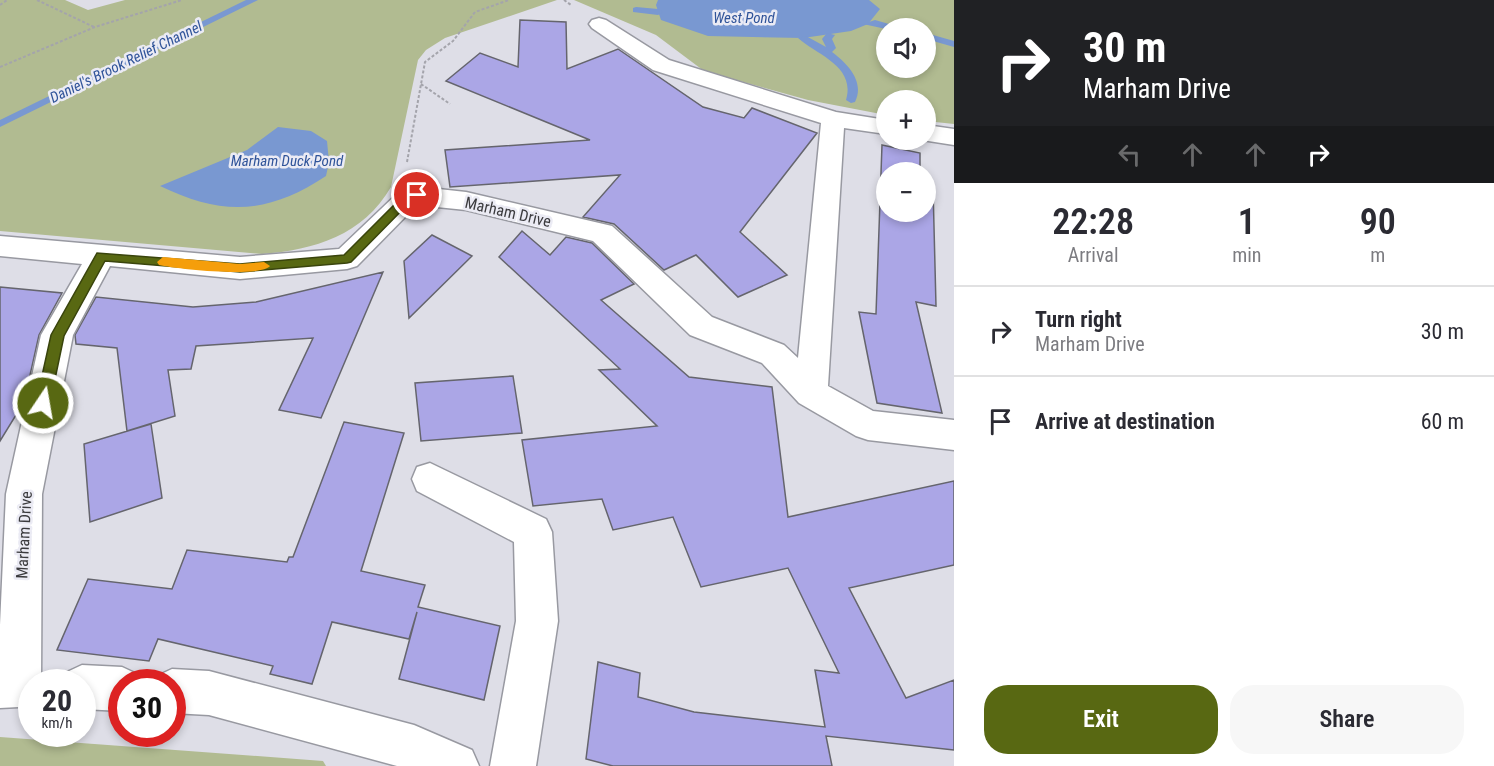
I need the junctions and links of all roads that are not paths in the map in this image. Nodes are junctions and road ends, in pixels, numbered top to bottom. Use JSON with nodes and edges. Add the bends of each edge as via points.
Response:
{"nodes":[{"id":1,"x":599,"y":24,"type":"dead end"},
{"id":2,"x":833,"y":119,"type":"junction"},
{"id":3,"x":876,"y":125,"type":"edge"},
{"id":4,"x":936,"y":134,"type":"edge"},
{"id":5,"x":954,"y":137,"type":"edge"},
{"id":6,"x":0,"y":246,"type":"edge"},
{"id":7,"x":101,"y":256,"type":"junction"},
{"id":8,"x":811,"y":393,"type":"junction"},
{"id":9,"x":954,"y":435,"type":"edge"},
{"id":10,"x":430,"y":479,"type":"dead end"},
{"id":11,"x":17,"y":685,"type":"edge"},
{"id":12,"x":186,"y":692,"type":"edge"},
{"id":13,"x":456,"y":766,"type":"edge"},
{"id":14,"x":513,"y":766,"type":"edge"}],
"edges":[{"from":1,"to":2,"type":"street","via":[[661,65]]},
{"from":2,"to":3,"type":"street"},
{"from":2,"to":8,"type":"street"},
{"from":4,"to":5,"type":"street"},
{"from":6,"to":7,"type":"street"},
{"from":7,"to":8,"type":"street","name":"Marham Drive","via":[[240,268],[347,259],[411,195],[466,201],[602,233],[701,326],[773,354]]},
{"from":7,"to":11,"type":"street","name":"Marham Drive","via":[[57,335],[24,494]]},
{"from":8,"to":9,"type":"street","name":"Marham Drive","via":[[868,425]]},
{"from":10,"to":14,"type":"street","via":[[533,532],[537,621]]},
{"from":12,"to":13,"type":"street","via":[[209,693],[414,748]]}]}
